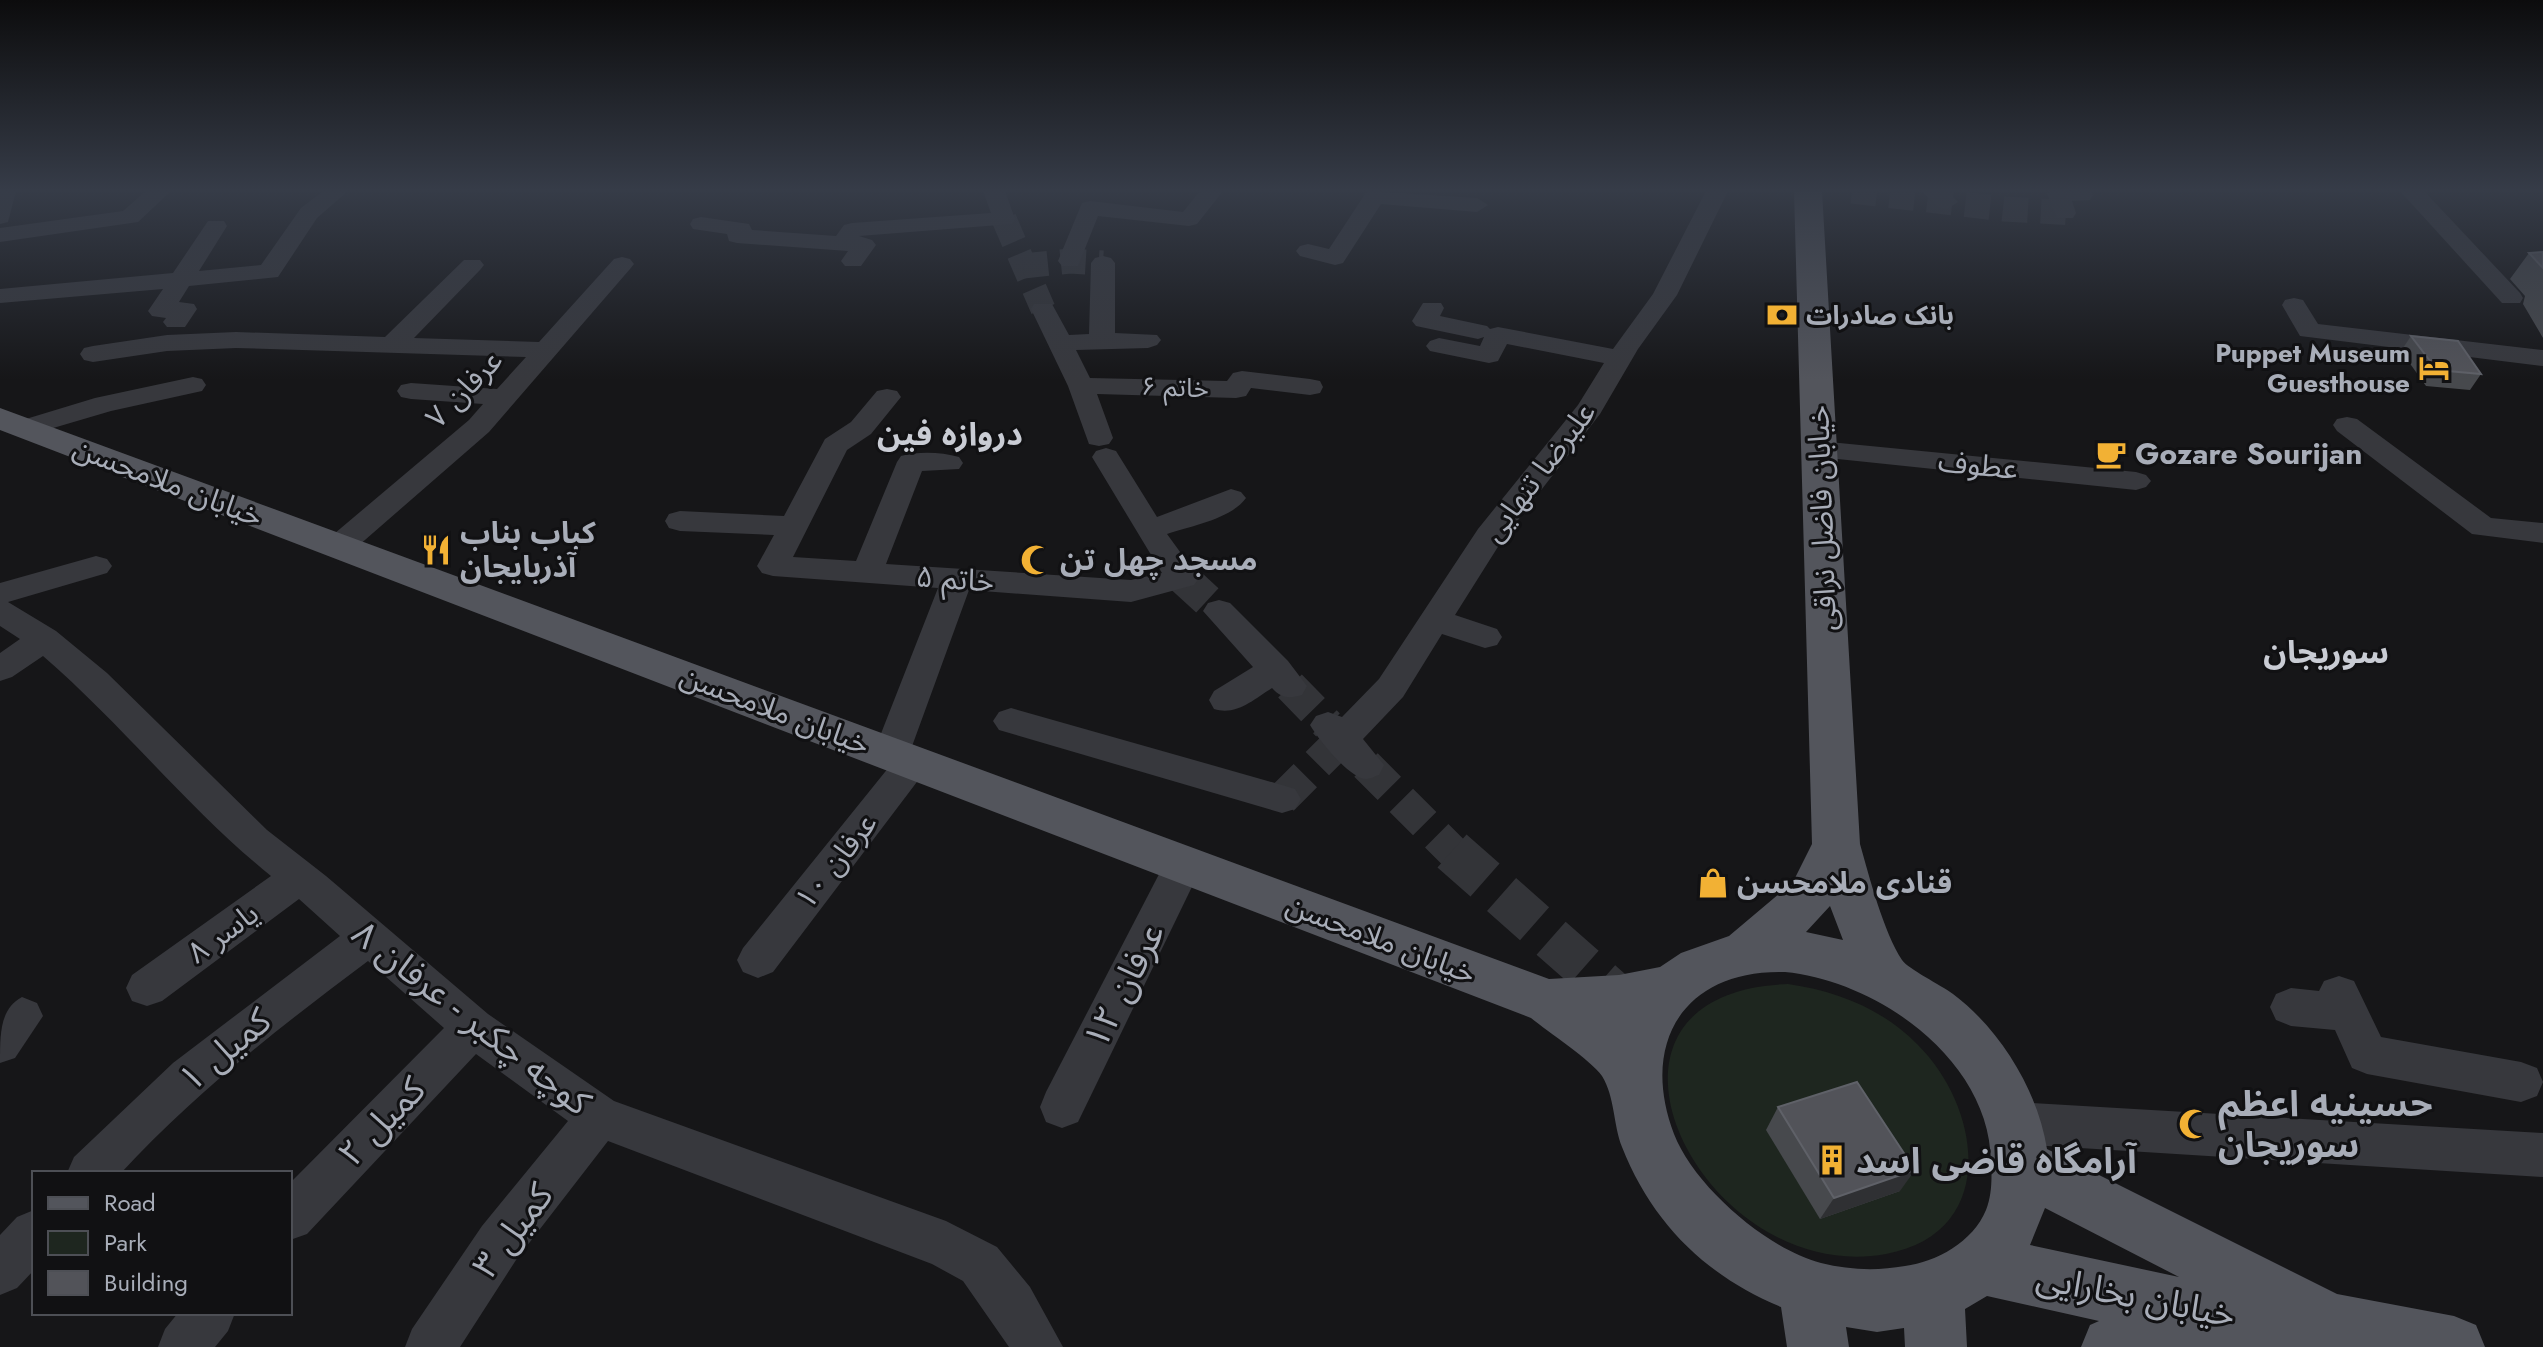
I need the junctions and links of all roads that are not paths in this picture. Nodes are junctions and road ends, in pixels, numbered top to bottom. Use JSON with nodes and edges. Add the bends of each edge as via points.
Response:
{"nodes":[{"id":1,"x":197,"y":254,"type":"edge"},
{"id":2,"x":281,"y":254,"type":"edge"},
{"id":3,"x":1073,"y":254,"type":"edge"},
{"id":4,"x":1319,"y":254,"type":"edge"},
{"id":5,"x":1338,"y":254,"type":"edge"},
{"id":6,"x":1686,"y":254,"type":"edge"},
{"id":7,"x":1811,"y":254,"type":"edge"},
{"id":8,"x":2470,"y":254,"type":"edge"},
{"id":9,"x":1070,"y":261,"type":"dead end"},
{"id":10,"x":1103,"y":263,"type":"dead end"},
{"id":11,"x":622,"y":264,"type":"dead end"},
{"id":12,"x":472,"y":265,"type":"dead end"},
{"id":13,"x":2513,"y":268,"type":"dead end"},
{"id":14,"x":2484,"y":269,"type":"junction"},
{"id":15,"x":180,"y":280,"type":"junction"},
{"id":16,"x":0,"y":296,"type":"edge"},
{"id":17,"x":2511,"y":298,"type":"dead end"},
{"id":18,"x":2294,"y":305,"type":"dead end"},
{"id":19,"x":1432,"y":308,"type":"dead end"},
{"id":20,"x":1043,"y":309,"type":"tunnel mouth"},
{"id":21,"x":1533,"y":313,"type":"dead end"},
{"id":22,"x":176,"y":322,"type":"dead end"},
{"id":23,"x":1511,"y":336,"type":"junction"},
{"id":24,"x":1102,"y":340,"type":"junction"},
{"id":25,"x":1148,"y":340,"type":"dead end"},
{"id":26,"x":1060,"y":343,"type":"junction"},
{"id":27,"x":392,"y":345,"type":"junction"},
{"id":28,"x":1439,"y":346,"type":"dead end"},
{"id":29,"x":548,"y":350,"type":"junction"},
{"id":30,"x":93,"y":354,"type":"dead end"},
{"id":31,"x":1620,"y":358,"type":"junction"},
{"id":32,"x":2543,"y":358,"type":"edge"},
{"id":33,"x":193,"y":385,"type":"dead end"},
{"id":34,"x":1081,"y":386,"type":"junction"},
{"id":35,"x":1310,"y":387,"type":"dead end"},
{"id":36,"x":411,"y":391,"type":"dead end"},
{"id":37,"x":887,"y":397,"type":"dead end"},
{"id":38,"x":506,"y":398,"type":"junction"},
{"id":39,"x":13,"y":423,"type":"edge"},
{"id":40,"x":2347,"y":425,"type":"dead end"},
{"id":41,"x":1819,"y":450,"type":"junction"},
{"id":42,"x":949,"y":463,"type":"dead end"},
{"id":43,"x":2136,"y":481,"type":"dead end"},
{"id":44,"x":1231,"y":498,"type":"dead end"},
{"id":45,"x":680,"y":521,"type":"dead end"},
{"id":46,"x":793,"y":526,"type":"junction"},
{"id":47,"x":1149,"y":530,"type":"junction"},
{"id":48,"x":2543,"y":533,"type":"edge"},
{"id":49,"x":339,"y":546,"type":"junction"},
{"id":50,"x":96,"y":566,"type":"dead end"},
{"id":51,"x":867,"y":572,"type":"junction"},
{"id":52,"x":957,"y":580,"type":"junction"},
{"id":53,"x":0,"y":594,"type":"edge"},
{"id":54,"x":0,"y":611,"type":"edge"},
{"id":55,"x":1219,"y":611,"type":"tunnel mouth"},
{"id":56,"x":1433,"y":619,"type":"junction"},
{"id":57,"x":1485,"y":637,"type":"dead end"},
{"id":58,"x":44,"y":639,"type":"junction"},
{"id":59,"x":0,"y":669,"type":"edge"},
{"id":60,"x":1226,"y":700,"type":"dead end"},
{"id":61,"x":1011,"y":721,"type":"dead end"},
{"id":62,"x":902,"y":758,"type":"junction"},
{"id":63,"x":1366,"y":765,"type":"tunnel mouth"},
{"id":64,"x":1282,"y":799,"type":"dead end"},
{"id":65,"x":1836,"y":844,"type":"junction"},
{"id":66,"x":1184,"y":864,"type":"junction"},
{"id":67,"x":299,"y":877,"type":"junction"},
{"id":68,"x":369,"y":937,"type":"junction"},
{"id":69,"x":1746,"y":952,"type":"junction"},
{"id":70,"x":758,"y":960,"type":"dead end"},
{"id":71,"x":1883,"y":977,"type":"junction"},
{"id":72,"x":1671,"y":987,"type":"junction"},
{"id":73,"x":147,"y":988,"type":"dead end"},
{"id":74,"x":1549,"y":1002,"type":"junction"},
{"id":75,"x":2291,"y":1007,"type":"dead end"},
{"id":76,"x":473,"y":1027,"type":"junction"},
{"id":77,"x":1633,"y":1082,"type":"junction"},
{"id":78,"x":2521,"y":1082,"type":"dead end"},
{"id":79,"x":1062,"y":1107,"type":"dead end"},
{"id":80,"x":599,"y":1117,"type":"junction"},
{"id":81,"x":2018,"y":1144,"type":"junction"},
{"id":82,"x":2543,"y":1155,"type":"edge"},
{"id":83,"x":92,"y":1171,"type":"edge"},
{"id":84,"x":292,"y":1215,"type":"edge"},
{"id":85,"x":32,"y":1236,"type":"edge"},
{"id":86,"x":0,"y":1271,"type":"edge"},
{"id":87,"x":1809,"y":1289,"type":"junction"},
{"id":88,"x":1951,"y":1301,"type":"edge"},
{"id":89,"x":2207,"y":1314,"type":"junction"},
{"id":90,"x":208,"y":1315,"type":"edge"},
{"id":91,"x":2337,"y":1325,"type":"junction"},
{"id":92,"x":183,"y":1347,"type":"edge"},
{"id":93,"x":430,"y":1347,"type":"edge"},
{"id":94,"x":1038,"y":1347,"type":"edge"},
{"id":95,"x":1818,"y":1347,"type":"edge"},
{"id":96,"x":2112,"y":1347,"type":"edge"},
{"id":97,"x":2454,"y":1347,"type":"edge"}],
"edges":[{"from":1,"to":15,"type":"street"},
{"from":2,"to":15,"type":"street","via":[[269,272]]},
{"from":3,"to":9,"type":"street"},
{"from":4,"to":5,"type":"street","via":[[1335,258]]},
{"from":6,"to":31,"type":"street","name":"علیرضا تنهایی","via":[[1665,295]]},
{"from":7,"to":41,"type":"main road","name":"خیابان فاضل نراقی"},
{"from":8,"to":14,"type":"street"},
{"from":10,"to":24,"type":"street"},
{"from":11,"to":29,"type":"street","name":"عرفان ۷"},
{"from":12,"to":27,"type":"street"},
{"from":13,"to":14,"type":"street"},
{"from":14,"to":17,"type":"street"},
{"from":15,"to":16,"type":"street"},
{"from":15,"to":22,"type":"street","via":[[161,311],[185,309]]},
{"from":18,"to":32,"type":"street","via":[[2309,331]]},
{"from":19,"to":23,"type":"street","via":[[1425,321]]},
{"from":20,"to":26,"type":"street"},
{"from":21,"to":23,"type":"street"},
{"from":23,"to":28,"type":"street","via":[[1489,355]]},
{"from":23,"to":31,"type":"street"},
{"from":24,"to":25,"type":"street"},
{"from":24,"to":26,"type":"street"},
{"from":26,"to":34,"type":"street"},
{"from":27,"to":29,"type":"street"},
{"from":27,"to":30,"type":"street","via":[[203,341]]},
{"from":29,"to":38,"type":"street","name":"عرفان ۷"},
{"from":31,"to":56,"type":"street","name":"علیرضا تنهایی","via":[[1590,408],[1489,536]]},
{"from":33,"to":39,"type":"street"},
{"from":34,"to":35,"type":"street","name":"خاتم ۶","via":[[1236,390],[1242,379]]},
{"from":34,"to":47,"type":"street","via":[[1103,448]]},
{"from":36,"to":38,"type":"street"},
{"from":37,"to":46,"type":"street","via":[[861,428],[835,445]]},
{"from":38,"to":49,"type":"street","name":"عرفان ۷","via":[[449,454]]},
{"from":39,"to":49,"type":"main road","name":"خیابان ملامحسن"},
{"from":40,"to":48,"type":"street","via":[[2483,527]]},
{"from":41,"to":43,"type":"street","name":"عطوف"},
{"from":41,"to":65,"type":"main road","name":"خیابان فاضل نراقی"},
{"from":42,"to":51,"type":"street","via":[[911,462]]},
{"from":44,"to":47,"type":"street"},
{"from":45,"to":46,"type":"street"},
{"from":46,"to":51,"type":"street","name":"خاتم ۵","via":[[773,566]]},
{"from":47,"to":52,"type":"street","name":"خاتم ۵","via":[[1183,578],[1131,591]]},
{"from":49,"to":62,"type":"main road","name":"خیابان ملامحسن"},
{"from":50,"to":53,"type":"street"},
{"from":51,"to":52,"type":"street","name":"خاتم ۵"},
{"from":52,"to":62,"type":"street","name":"عرفان ۱۰"},
{"from":54,"to":58,"type":"street","name":"کوچه چکبر - عرفان ۸"},
{"from":55,"to":60,"type":"street","via":[[1283,678]]},
{"from":56,"to":57,"type":"street"},
{"from":56,"to":63,"type":"street","name":"علیرضا تنهایی","via":[[1391,688],[1335,732]]},
{"from":58,"to":59,"type":"street"},
{"from":58,"to":67,"type":"street","name":"کوچه چکبر - عرفان ۸","via":[[95,682],[254,841]]},
{"from":61,"to":64,"type":"street"},
{"from":62,"to":66,"type":"main road","name":"خیابان ملامحسن"},
{"from":62,"to":70,"type":"street","name":"عرفان ۱۰"},
{"from":65,"to":69,"type":"main road","via":[[1810,896]]},
{"from":65,"to":71,"type":"main road","name":"خیابان فاضل نراقی"},
{"from":66,"to":74,"type":"main road","name":"خیابان ملامحسن"},
{"from":66,"to":79,"type":"street","name":"عرفان ۱۲"},
{"from":67,"to":68,"type":"street","name":"کوچه چکبر - عرفان ۸"},
{"from":67,"to":73,"type":"street","name":"یاسر ۸"},
{"from":68,"to":76,"type":"street","name":"کوچه چکبر - عرفان ۸"},
{"from":68,"to":83,"type":"street","name":"کمیل ۱","via":[[247,1026]]},
{"from":69,"to":71,"type":"main road","via":[[1790,950],[1837,959]]},
{"from":69,"to":72,"type":"main road","via":[[1705,965]]},
{"from":71,"to":81,"type":"main road","via":[[1927,1004],[1965,1039],[1996,1080]]},
{"from":72,"to":74,"type":"main road","via":[[1619,998]]},
{"from":72,"to":77,"type":"main road","via":[[1642,1029]]},
{"from":74,"to":77,"type":"main road","via":[[1619,1056]]},
{"from":75,"to":78,"type":"street","via":[[2344,1003],[2367,1054]]},
{"from":76,"to":80,"type":"street","name":"کوچه چکبر - عرفان ۸"},
{"from":76,"to":84,"type":"street","name":"کمیل ۲"},
{"from":77,"to":87,"type":"main road","via":[[1639,1121],[1655,1161],[1681,1200],[1738,1252]]},
{"from":80,"to":93,"type":"street","name":"کمیل ۳","via":[[499,1243]]},
{"from":80,"to":94,"type":"street","name":"کوچه چکبر - عرفان ۸","via":[[946,1245],[980,1264]]},
{"from":81,"to":82,"type":"street"},
{"from":81,"to":88,"type":"main road","via":[[2014,1220]]},
{"from":81,"to":91,"type":"main road","name":"خیابان بخارایی"},
{"from":85,"to":86,"type":"street"},
{"from":87,"to":88,"type":"main road","via":[[1860,1300]]},
{"from":87,"to":95,"type":"main road"},
{"from":88,"to":89,"type":"main road","name":"خیابان بخارایی"},
{"from":89,"to":91,"type":"main road","name":"خیابان بخارایی"},
{"from":89,"to":96,"type":"main road"},
{"from":90,"to":92,"type":"street"},
{"from":91,"to":97,"type":"main road","name":"خیابان بخارایی"}]}
